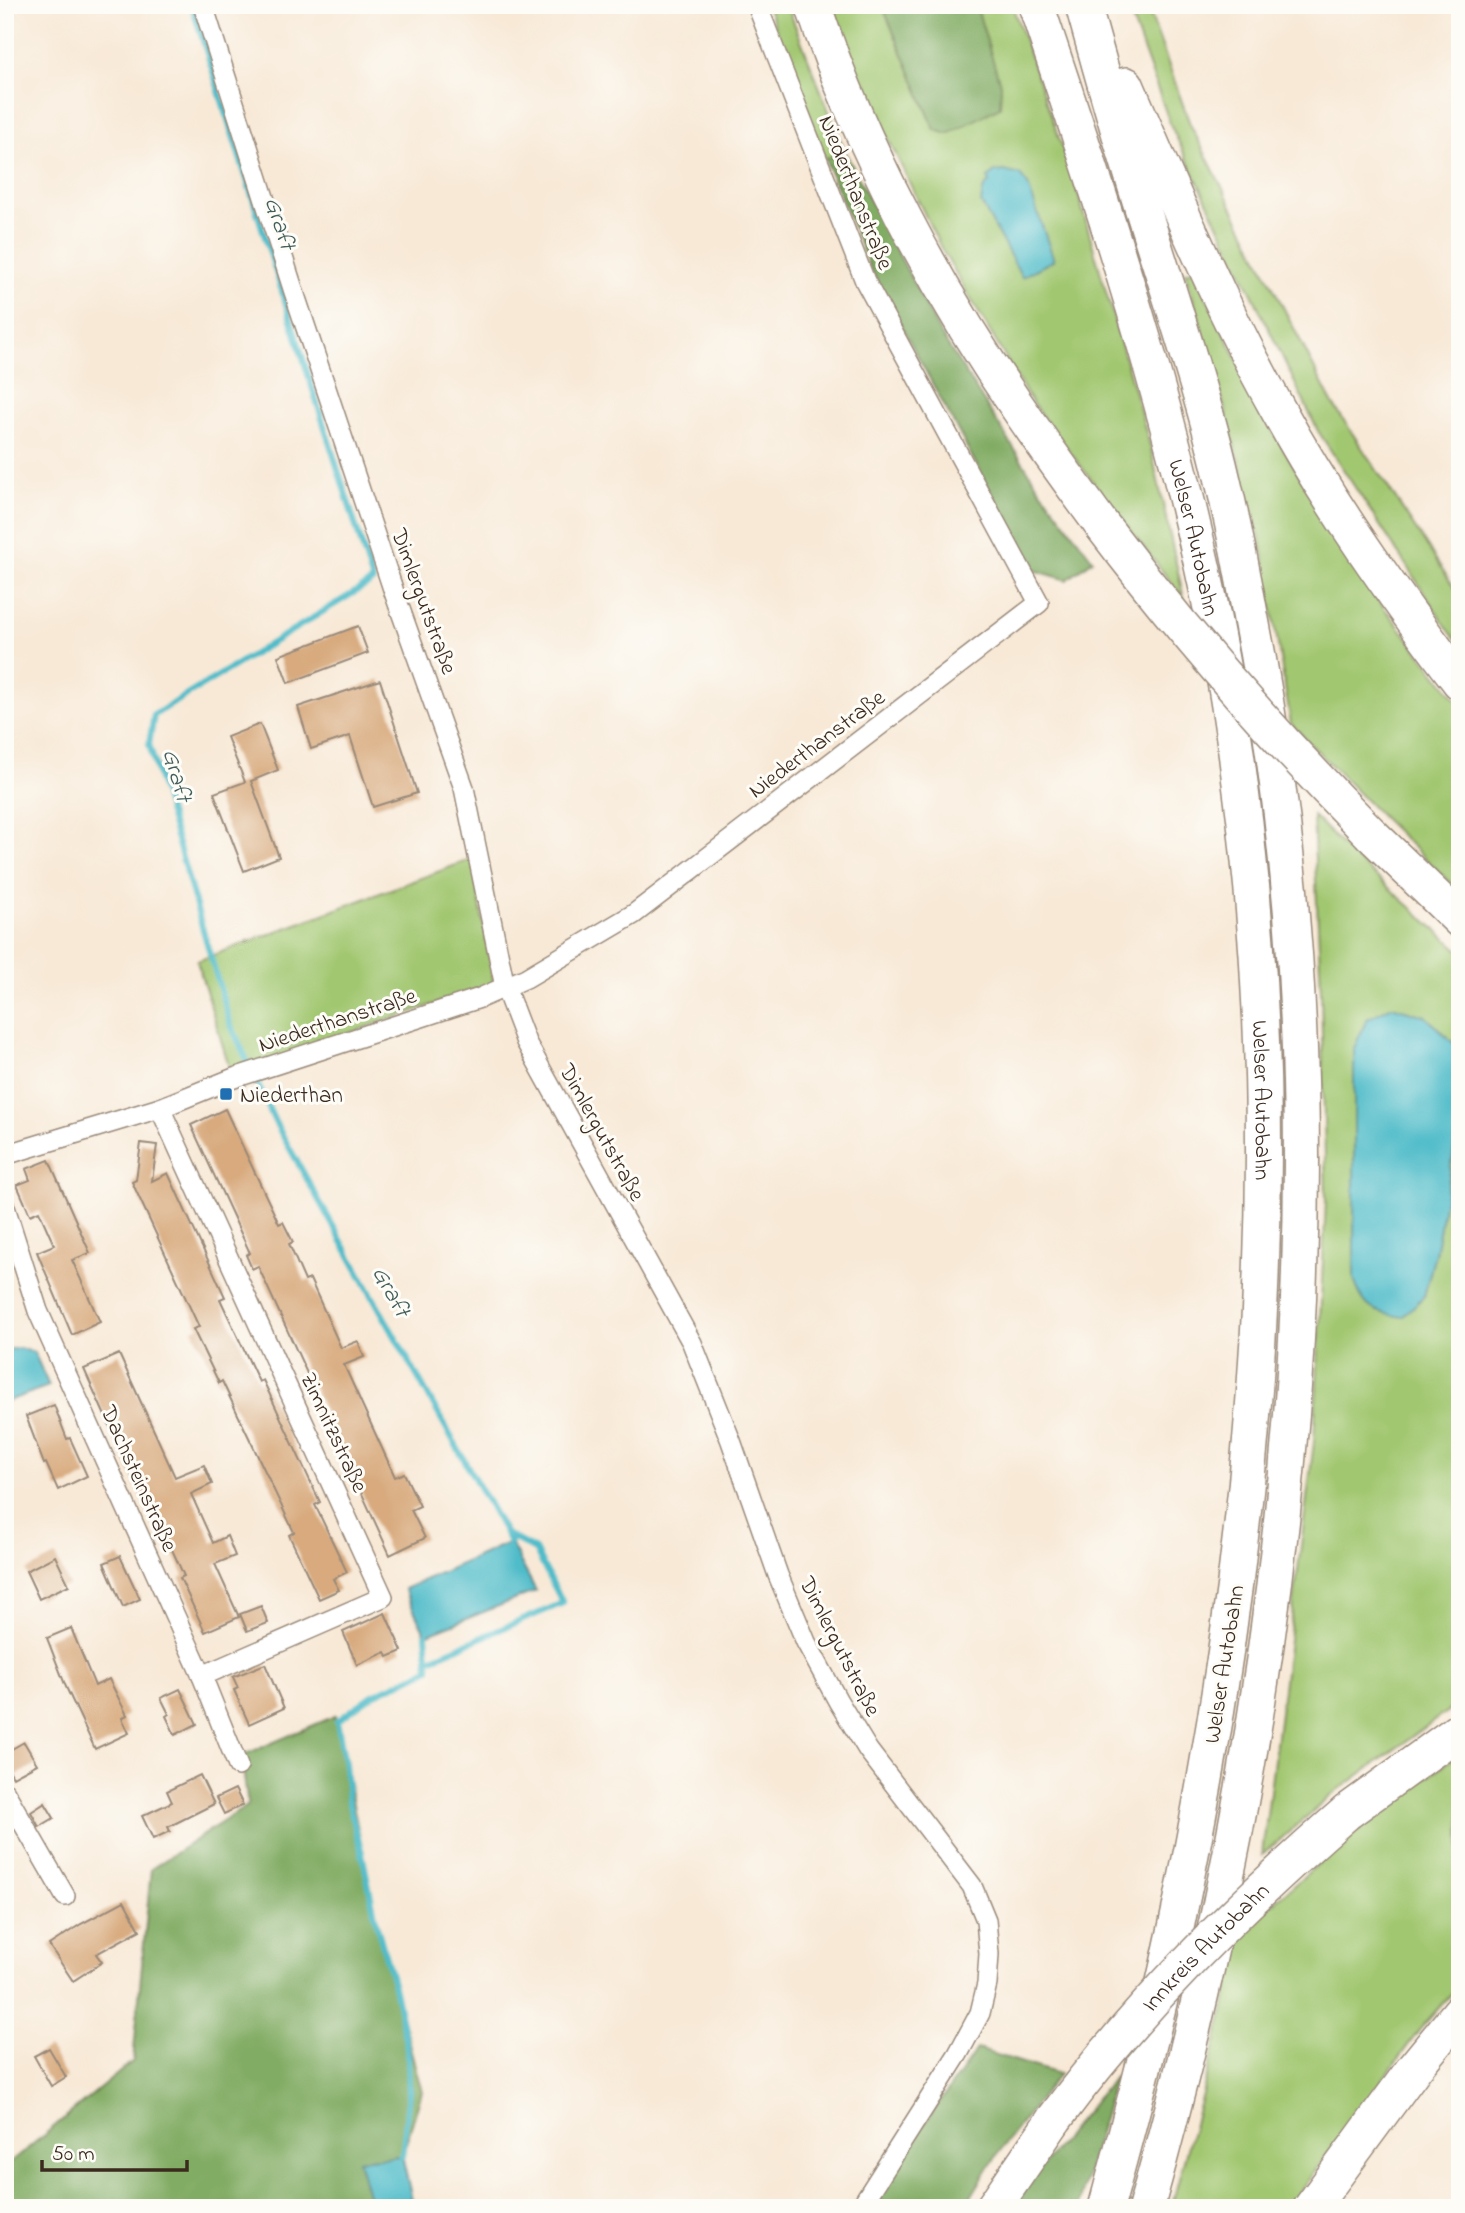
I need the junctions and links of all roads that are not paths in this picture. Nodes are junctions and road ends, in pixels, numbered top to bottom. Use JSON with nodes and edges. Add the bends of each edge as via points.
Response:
{"nodes":[{"id":1,"x":203,"y":5,"type":"edge"},
{"id":2,"x":757,"y":5,"type":"edge"},
{"id":3,"x":813,"y":5,"type":"edge"},
{"id":4,"x":1035,"y":5,"type":"edge"},
{"id":5,"x":1083,"y":5,"type":"edge"},
{"id":6,"x":1091,"y":5,"type":"edge"},
{"id":7,"x":1460,"y":682,"type":"edge"},
{"id":8,"x":1460,"y":920,"type":"edge"},
{"id":9,"x":505,"y":987,"type":"junction"},
{"id":10,"x":160,"y":1108,"type":"junction"},
{"id":11,"x":5,"y":1155,"type":"edge"},
{"id":12,"x":5,"y":1207,"type":"edge"},
{"id":13,"x":202,"y":1676,"type":"junction"},
{"id":14,"x":1460,"y":1730,"type":"edge"},
{"id":15,"x":238,"y":1766,"type":"dead end"},
{"id":16,"x":5,"y":1792,"type":"edge"},
{"id":17,"x":65,"y":1896,"type":"dead end"},
{"id":18,"x":1460,"y":2012,"type":"edge"},
{"id":19,"x":860,"y":2208,"type":"edge"},
{"id":20,"x":993,"y":2208,"type":"edge"},
{"id":21,"x":1106,"y":2208,"type":"edge"},
{"id":22,"x":1146,"y":2208,"type":"edge"},
{"id":23,"x":1311,"y":2208,"type":"edge"}],
"edges":[{"from":1,"to":9,"type":"street","name":"Dimlergutstraße","via":[[391,582],[464,788]]},
{"from":2,"to":9,"type":"street","name":"Niederthanstraße","via":[[865,281],[1040,603],[634,914]]},
{"from":3,"to":8,"type":"highway","bridge":true,"via":[[855,115],[901,210],[957,312],[1019,410],[1101,524],[1242,699],[1308,771]]},
{"from":4,"to":21,"type":"highway","name":"Welser Autobahn","via":[[1150,361],[1204,578],[1235,744],[1261,1032],[1265,1167],[1260,1327],[1230,1629],[1177,1926]]},
{"from":5,"to":22,"type":"highway","name":"Welser Autobahn","via":[[1215,448],[1243,578],[1277,776],[1300,1031],[1301,1274],[1293,1414],[1274,1585],[1250,1745],[1206,1969]]},
{"from":6,"to":7,"type":"highway","via":[[1214,285],[1276,407],[1394,596]]},
{"from":9,"to":10,"type":"street","name":"Niederthanstraße","via":[[234,1078]]},
{"from":9,"to":19,"type":"street","name":"Dimlergutstraße","via":[[526,1042],[692,1343],[806,1642],[868,1750],[972,1886],[986,1920],[989,1954],[980,2013]]},
{"from":10,"to":11,"type":"street","name":"Niederthanstraße"},
{"from":10,"to":13,"type":"street","name":"Zimnitzstraße","via":[[383,1597]]},
{"from":12,"to":13,"type":"street","name":"Dachsteinstraße","via":[[38,1311]]},
{"from":13,"to":15,"type":"street","name":"Dachsteinstraße"},
{"from":14,"to":20,"type":"highway","name":"Innkreis Autobahn","bridge":true,"via":[[1348,1812],[1212,1936],[1098,2061]]},
{"from":16,"to":17,"type":"street"},
{"from":18,"to":23,"type":"highway"}]}
